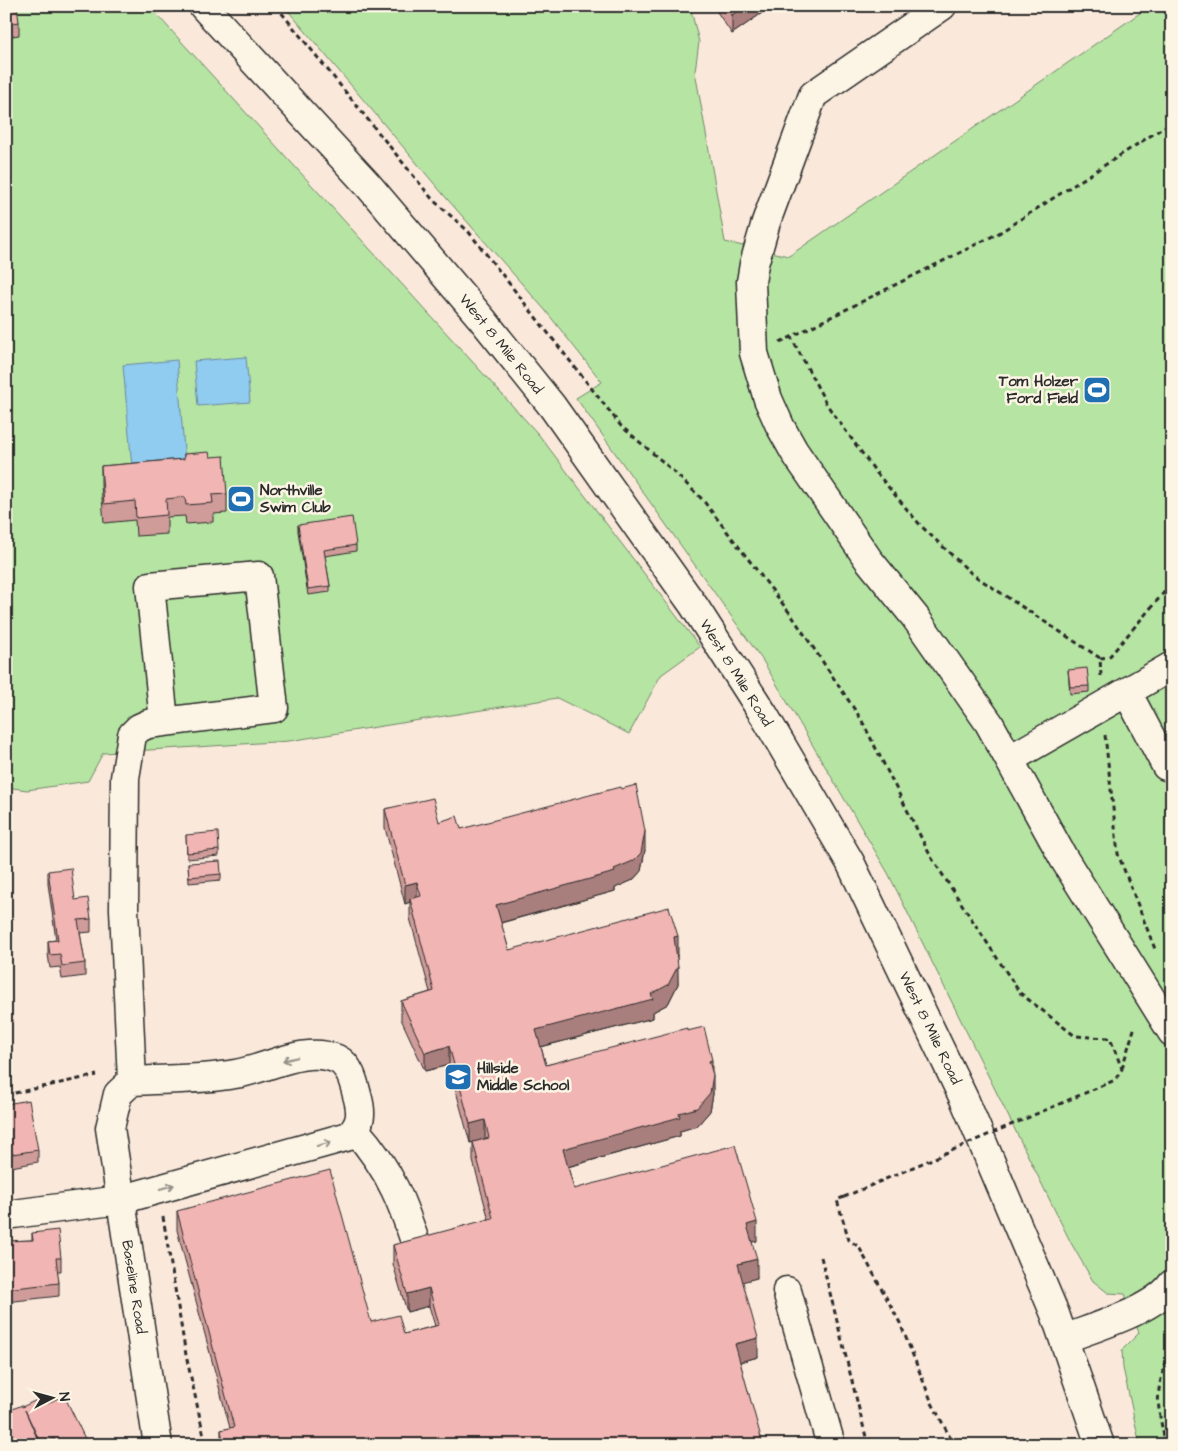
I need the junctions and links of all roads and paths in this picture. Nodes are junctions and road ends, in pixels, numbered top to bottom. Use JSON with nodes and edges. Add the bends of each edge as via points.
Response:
{"nodes":[{"id":1,"x":203,"y":6,"type":"edge"},
{"id":2,"x":276,"y":6,"type":"edge"},
{"id":3,"x":942,"y":6,"type":"edge"},
{"id":4,"x":1172,"y":122,"type":"edge"},
{"id":5,"x":1172,"y":583,"type":"edge"},
{"id":6,"x":1100,"y":658,"type":"junction"},
{"id":7,"x":1172,"y":666,"type":"edge"},
{"id":8,"x":1114,"y":688,"type":"junction"},
{"id":9,"x":164,"y":721,"type":"junction"},
{"id":10,"x":1105,"y":733,"type":"dead end"},
{"id":11,"x":1010,"y":760,"type":"junction"},
{"id":12,"x":1172,"y":762,"type":"edge"},
{"id":13,"x":1157,"y":954,"type":"dead end"},
{"id":14,"x":1172,"y":1032,"type":"edge"},
{"id":15,"x":132,"y":1081,"type":"junction"},
{"id":16,"x":6,"y":1094,"type":"edge"},
{"id":17,"x":355,"y":1130,"type":"junction"},
{"id":18,"x":157,"y":1190,"type":"junction"},
{"id":19,"x":120,"y":1200,"type":"junction"},
{"id":20,"x":6,"y":1215,"type":"edge"},
{"id":21,"x":420,"y":1257,"type":"edge"},
{"id":22,"x":821,"y":1257,"type":"dead end"},
{"id":23,"x":1172,"y":1284,"type":"edge"},
{"id":24,"x":787,"y":1291,"type":"dead end"},
{"id":25,"x":1064,"y":1339,"type":"junction"},
{"id":26,"x":1172,"y":1347,"type":"edge"},
{"id":27,"x":158,"y":1445,"type":"edge"},
{"id":28,"x":206,"y":1445,"type":"edge"},
{"id":29,"x":831,"y":1445,"type":"edge"},
{"id":30,"x":868,"y":1445,"type":"edge"},
{"id":31,"x":954,"y":1445,"type":"edge"},
{"id":32,"x":1100,"y":1445,"type":"edge"},
{"id":33,"x":1166,"y":1445,"type":"edge"}],
"edges":[{"from":1,"to":25,"type":"main road","name":"West 8 Mile Road","via":[[368,185],[482,319],[552,406],[694,606],[764,715],[850,862],[965,1101]]},
{"from":2,"to":31,"type":"path","bridge":true,"via":[[433,200],[468,231],[621,426],[702,499],[792,616],[861,719],[931,857],[1020,993],[1075,1036],[1110,1038],[1122,1069],[1114,1080],[837,1200],[849,1240],[859,1247],[900,1324],[932,1403]]},
{"from":3,"to":11,"type":"main road","via":[[813,95],[766,222],[754,264],[752,329],[759,374],[794,451],[868,558],[963,684]]},
{"from":4,"to":6,"type":"path","via":[[999,233],[791,337],[827,405],[875,471],[921,526],[972,574]]},
{"from":5,"to":6,"type":"path","via":[[1109,657]]},
{"from":6,"to":8,"type":"path"},
{"from":7,"to":8,"type":"main road"},
{"from":8,"to":11,"type":"main road"},
{"from":8,"to":12,"type":"main road","via":[[1166,766]]},
{"from":9,"to":9,"type":"main road","via":[[150,586],[259,576],[274,708]]},
{"from":9,"to":15,"type":"main road","via":[[148,724],[132,735],[125,778],[124,909]]},
{"from":10,"to":13,"type":"path","via":[[1118,854]]},
{"from":11,"to":14,"type":"main road","via":[[1064,858]]},
{"from":15,"to":16,"type":"path","via":[[101,1074]]},
{"from":17,"to":15,"type":"main road","one_way":true,"via":[[361,1119],[351,1075],[340,1060],[318,1053],[235,1074]]},
{"from":15,"to":19,"type":"main road","name":"Baseline Road","via":[[118,1094],[110,1128]]},
{"from":18,"to":17,"type":"main road","one_way":true,"via":[[333,1141],[349,1136]]},
{"from":17,"to":21,"type":"main road","via":[[389,1175],[405,1209]]},
{"from":18,"to":19,"type":"main road"},
{"from":18,"to":28,"type":"path","via":[[186,1355]]},
{"from":19,"to":20,"type":"main road"},
{"from":19,"to":27,"type":"main road","name":"Baseline Road"},
{"from":22,"to":30,"type":"path"},
{"from":23,"to":25,"type":"main road","via":[[1166,1292],[1134,1310]]},
{"from":24,"to":29,"type":"main road"},
{"from":25,"to":32,"type":"main road","name":"West 8 Mile Road"},
{"from":26,"to":33,"type":"path","via":[[1159,1381],[1157,1405]]}]}
